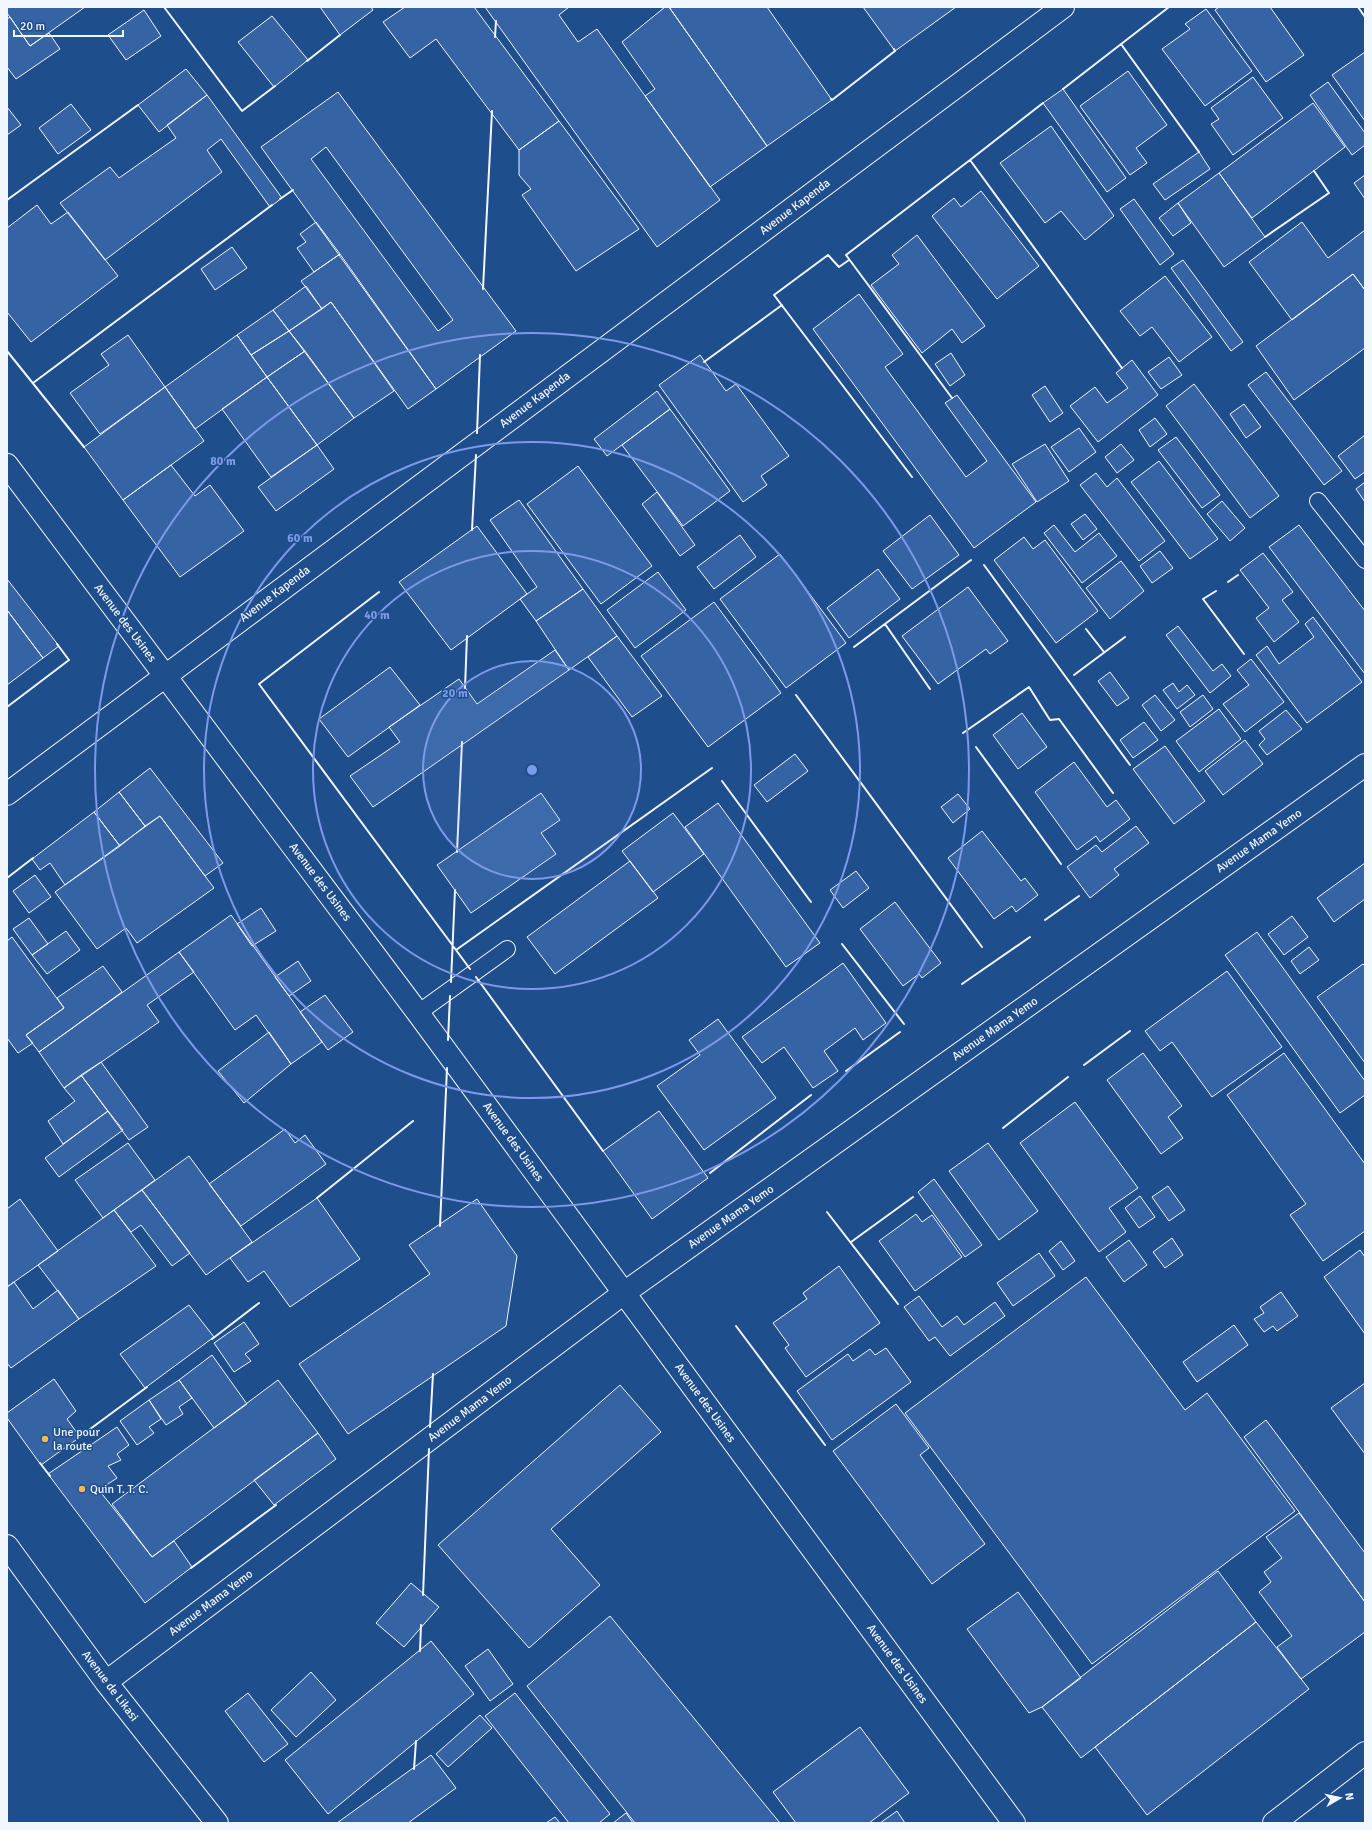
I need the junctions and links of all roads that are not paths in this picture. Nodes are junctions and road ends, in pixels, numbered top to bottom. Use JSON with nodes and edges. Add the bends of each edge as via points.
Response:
{"nodes":[{"id":1,"x":1063,"y":7,"type":"edge"},
{"id":2,"x":7,"y":465,"type":"edge"},
{"id":3,"x":1318,"y":501,"type":"dead end"},
{"id":4,"x":1365,"y":560,"type":"edge"},
{"id":5,"x":165,"y":676,"type":"junction"},
{"id":6,"x":1365,"y":765,"type":"edge"},
{"id":7,"x":7,"y":794,"type":"edge"},
{"id":8,"x":507,"y":949,"type":"dead end"},
{"id":9,"x":418,"y":1013,"type":"junction"},
{"id":10,"x":624,"y":1292,"type":"junction"},
{"id":11,"x":7,"y":1546,"type":"edge"},
{"id":12,"x":106,"y":1682,"type":"junction"},
{"id":13,"x":1365,"y":1753,"type":"edge"},
{"id":14,"x":217,"y":1823,"type":"edge"},
{"id":15,"x":1014,"y":1823,"type":"edge"},
{"id":16,"x":1274,"y":1823,"type":"edge"}],
"edges":[{"from":1,"to":5,"type":"street","name":"Avenue Kapenda"},
{"from":2,"to":5,"type":"street","name":"Avenue des Usines"},
{"from":3,"to":4,"type":"lane"},
{"from":5,"to":7,"type":"street","name":"Avenue Kapenda"},
{"from":5,"to":9,"type":"street","name":"Avenue des Usines"},
{"from":6,"to":10,"type":"street","name":"Avenue Mama Yemo"},
{"from":8,"to":9,"type":"lane"},
{"from":9,"to":10,"type":"street","name":"Avenue des Usines"},
{"from":10,"to":12,"type":"street","name":"Avenue Mama Yemo"},
{"from":10,"to":15,"type":"street","name":"Avenue des Usines"},
{"from":11,"to":12,"type":"street","name":"Avenue de Likasi"},
{"from":12,"to":14,"type":"street","name":"Avenue de Likasi"},
{"from":13,"to":16,"type":"street"}]}
